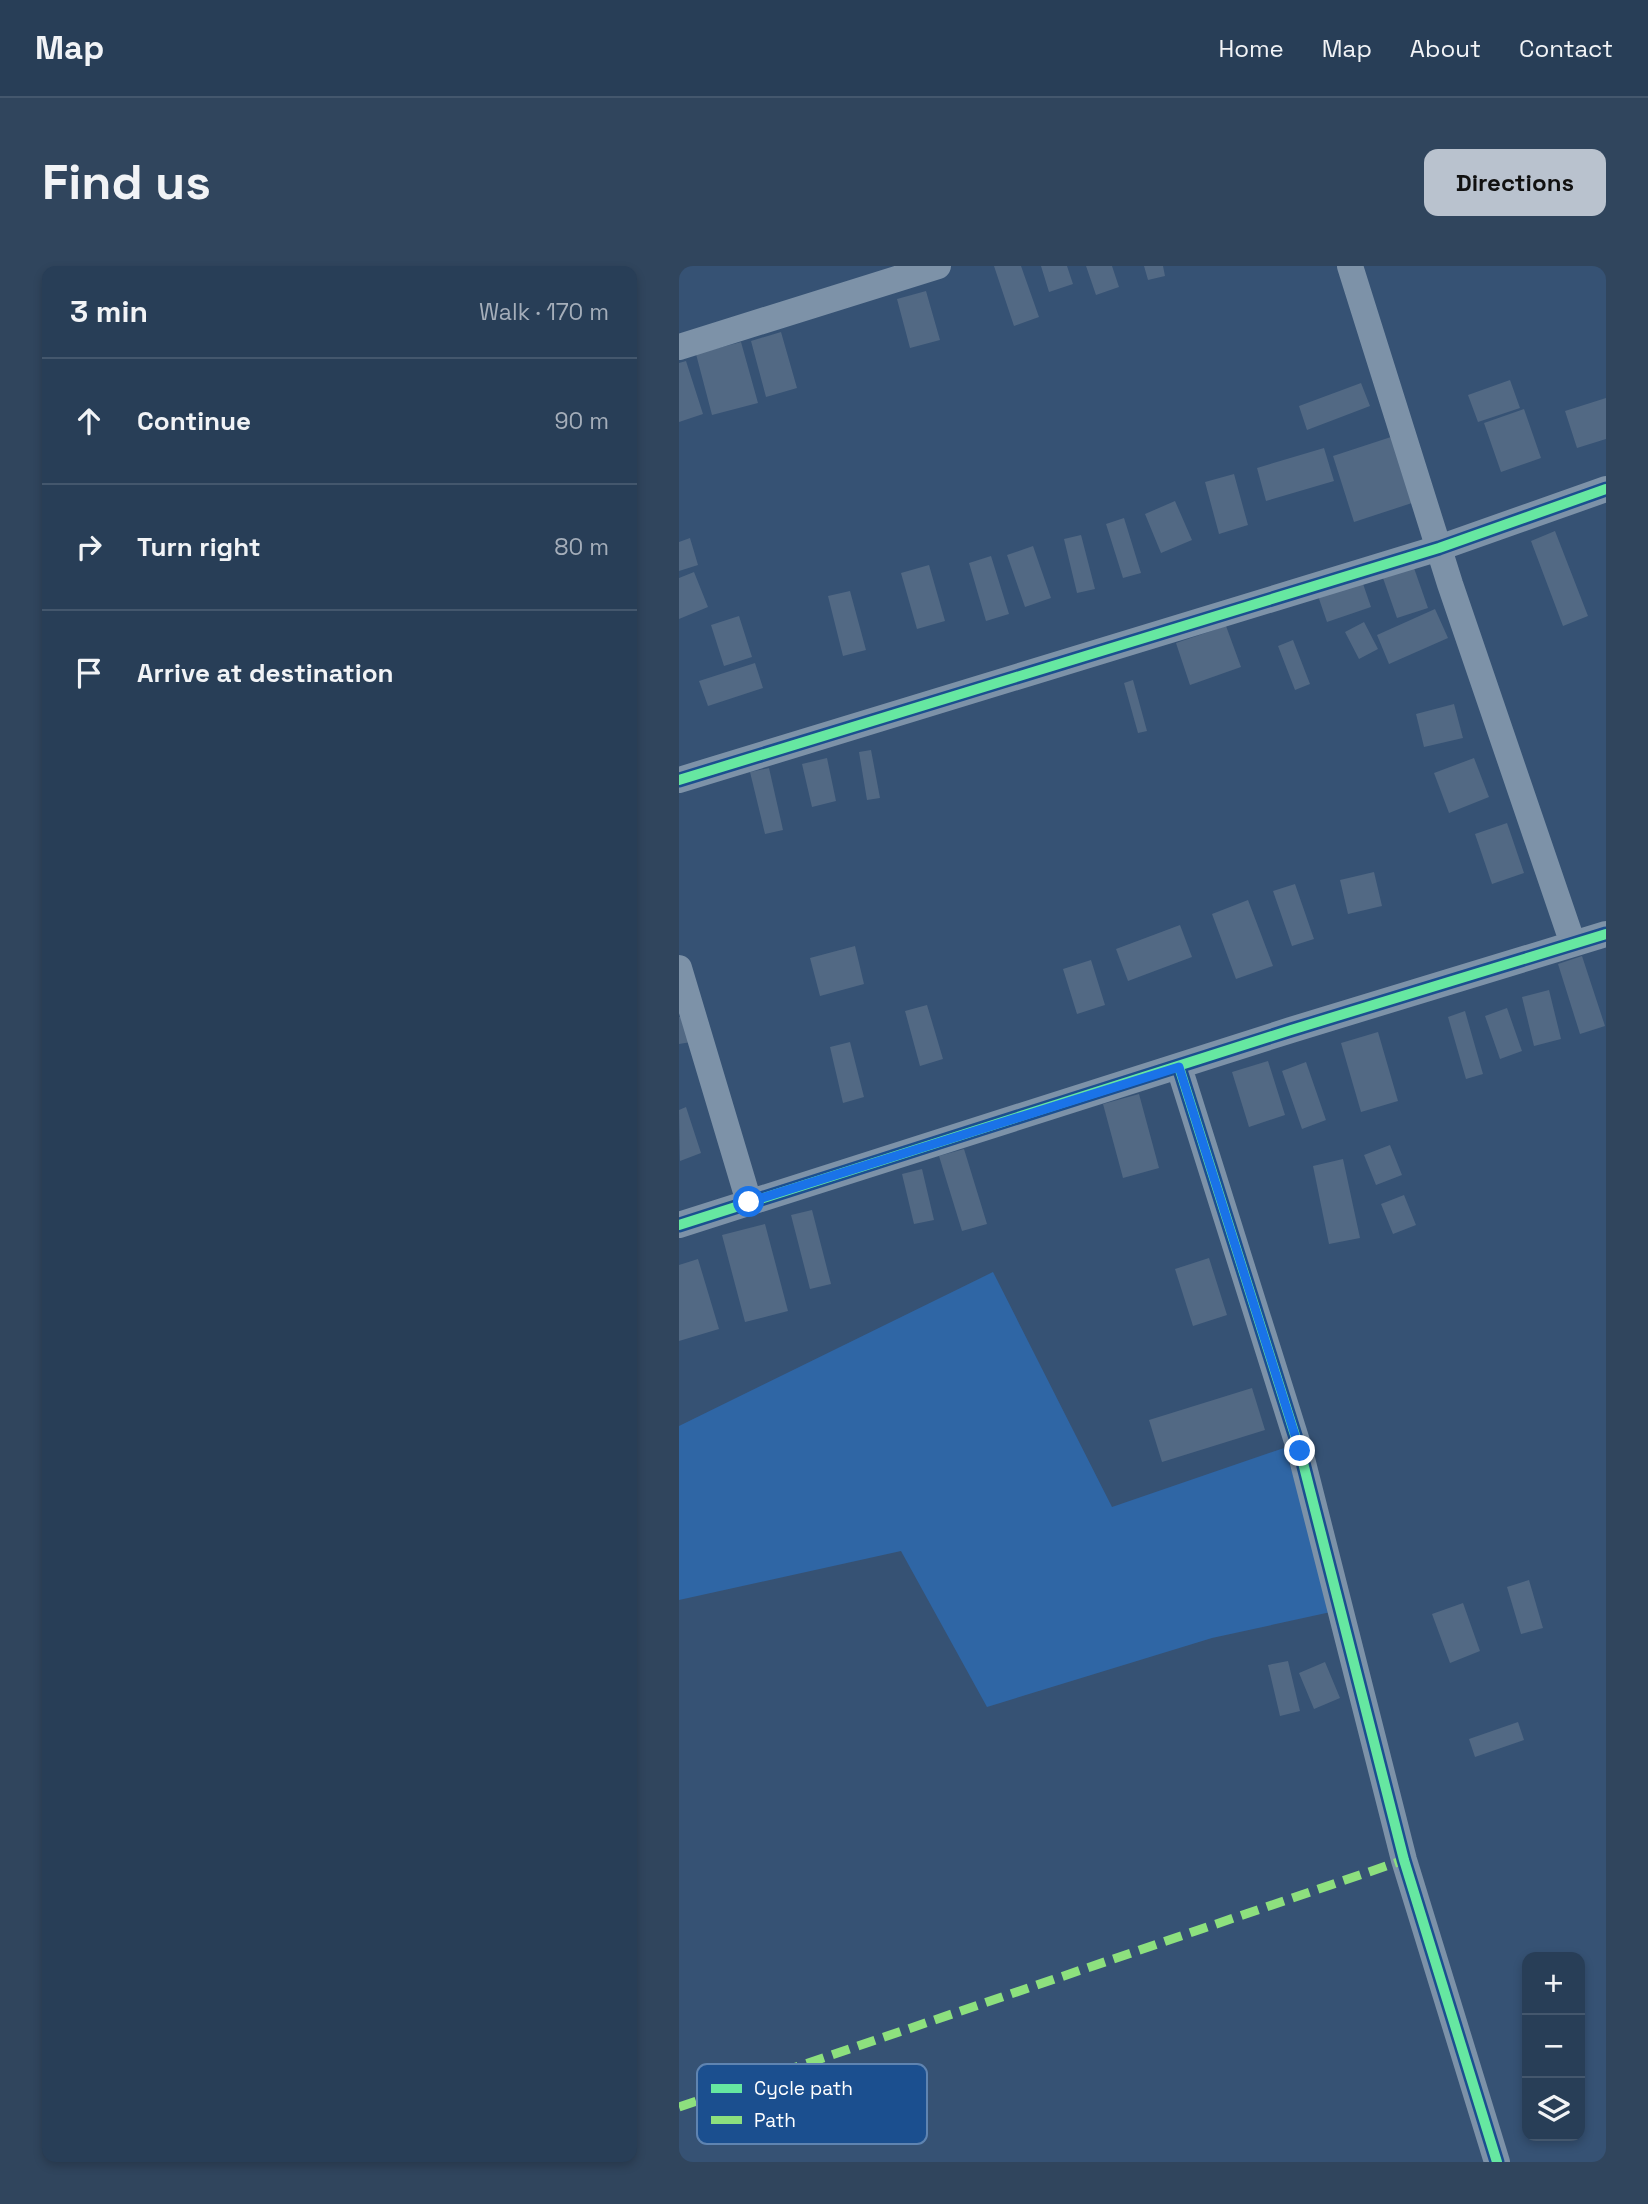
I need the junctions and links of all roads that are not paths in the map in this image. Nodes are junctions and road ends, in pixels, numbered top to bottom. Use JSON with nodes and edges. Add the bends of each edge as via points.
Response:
{"nodes":[{"id":1,"x":938,"y":266,"type":"edge"},
{"id":2,"x":1350,"y":266,"type":"edge"},
{"id":3,"x":679,"y":347,"type":"edge"},
{"id":4,"x":1606,"y":489,"type":"edge"},
{"id":5,"x":1439,"y":548,"type":"junction"},
{"id":6,"x":679,"y":780,"type":"edge"},
{"id":7,"x":1606,"y":934,"type":"edge"},
{"id":8,"x":1573,"y":944,"type":"junction"},
{"id":9,"x":679,"y":968,"type":"edge"},
{"id":10,"x":1179,"y":1067,"type":"junction"},
{"id":11,"x":749,"y":1202,"type":"junction"},
{"id":12,"x":679,"y":1225,"type":"edge"},
{"id":13,"x":1497,"y":2162,"type":"edge"}],
"edges":[{"from":1,"to":3,"type":"street"},
{"from":2,"to":5,"type":"street"},
{"from":4,"to":5,"type":"street"},
{"from":5,"to":6,"type":"street"},
{"from":5,"to":8,"type":"street"},
{"from":7,"to":8,"type":"street"},
{"from":8,"to":10,"type":"street"},
{"from":9,"to":11,"type":"street"},
{"from":10,"to":11,"type":"street"},
{"from":10,"to":13,"type":"street","via":[[1300,1451],[1404,1860]]},
{"from":11,"to":12,"type":"street"}]}
